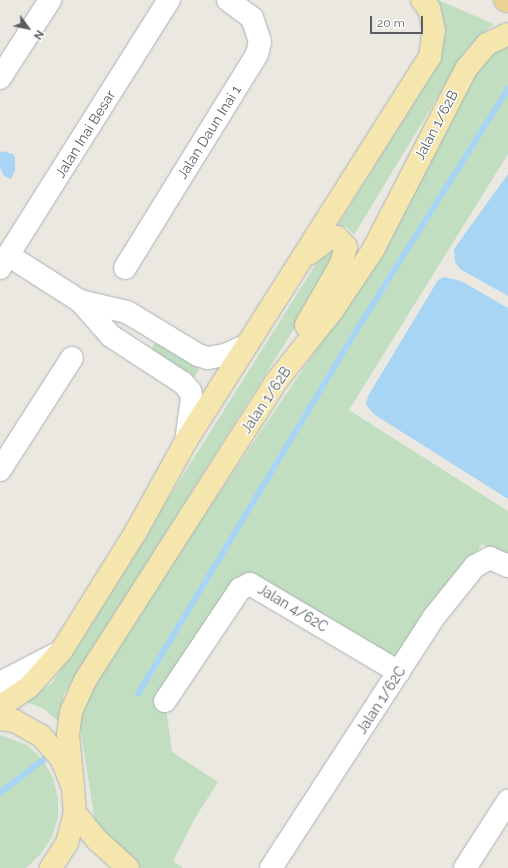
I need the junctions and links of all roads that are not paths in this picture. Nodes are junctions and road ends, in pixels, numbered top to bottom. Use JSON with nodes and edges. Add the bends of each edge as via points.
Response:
{"nodes":[{"id":1,"x":50,"y":0,"type":"edge"},
{"id":2,"x":169,"y":0,"type":"edge"},
{"id":3,"x":228,"y":0,"type":"edge"},
{"id":4,"x":422,"y":0,"type":"edge"},
{"id":5,"x":505,"y":0,"type":"edge"},
{"id":6,"x":508,"y":1,"type":"edge"},
{"id":7,"x":508,"y":34,"type":"edge"},
{"id":8,"x":0,"y":78,"type":"edge"},
{"id":9,"x":4,"y":261,"type":"edge"},
{"id":10,"x":298,"y":265,"type":"junction"},
{"id":11,"x":125,"y":268,"type":"dead end"},
{"id":12,"x":80,"y":301,"type":"junction"},
{"id":13,"x":146,"y":323,"type":"junction"},
{"id":14,"x":245,"y":346,"type":"junction"},
{"id":15,"x":130,"y":349,"type":"junction"},
{"id":16,"x":72,"y":358,"type":"dead end"},
{"id":17,"x":275,"y":384,"type":"junction"},
{"id":18,"x":186,"y":442,"type":"junction"},
{"id":19,"x":0,"y":470,"type":"edge"},
{"id":20,"x":508,"y":566,"type":"edge"},
{"id":21,"x":62,"y":650,"type":"junction"},
{"id":22,"x":399,"y":672,"type":"junction"},
{"id":23,"x":0,"y":683,"type":"edge"},
{"id":24,"x":165,"y":702,"type":"dead end"},
{"id":25,"x":0,"y":706,"type":"edge"},
{"id":26,"x":0,"y":719,"type":"edge"},
{"id":27,"x":73,"y":786,"type":"junction"},
{"id":28,"x":508,"y":801,"type":"edge"},
{"id":29,"x":75,"y":813,"type":"junction"},
{"id":30,"x":51,"y":868,"type":"edge"},
{"id":31,"x":128,"y":868,"type":"edge"},
{"id":32,"x":271,"y":868,"type":"edge"},
{"id":33,"x":464,"y":868,"type":"edge"}],
"edges":[{"from":1,"to":8,"type":"street"},
{"from":2,"to":9,"type":"street","name":"Jalan Inai Besar"},
{"from":3,"to":11,"type":"street","name":"Jalan Daun Inai 1","via":[[252,18],[260,42],[257,54]]},
{"from":4,"to":10,"type":"main road","via":[[429,9],[434,30],[430,57]]},
{"from":5,"to":6,"type":"highway"},
{"from":7,"to":17,"type":"main road","name":"Jalan 1/62B","via":[[487,44],[466,69],[373,250],[332,311]]},
{"from":9,"to":12,"type":"street"},
{"from":10,"to":14,"type":"main road"},
{"from":10,"to":17,"type":"main road","via":[[330,238],[337,237],[346,247],[341,264]]},
{"from":12,"to":13,"type":"street","via":[[122,310]]},
{"from":12,"to":15,"type":"street","via":[[111,336]]},
{"from":13,"to":14,"type":"street","via":[[198,356],[208,358],[225,355]]},
{"from":13,"to":15,"type":"street"},
{"from":14,"to":18,"type":"main road"},
{"from":15,"to":18,"type":"street","via":[[183,383],[190,391],[192,399]]},
{"from":16,"to":19,"type":"street"},
{"from":17,"to":27,"type":"main road","name":"Jalan 1/62B","via":[[79,692],[71,712],[68,734]]},
{"from":18,"to":21,"type":"main road","via":[[137,530]]},
{"from":20,"to":22,"type":"street","name":"Jalan 1/62C","via":[[490,558],[475,566],[434,617]]},
{"from":21,"to":23,"type":"street"},
{"from":21,"to":25,"type":"main road","via":[[29,687]]},
{"from":22,"to":24,"type":"street","name":"Jalan 4/62C","via":[[250,584],[240,589]]},
{"from":22,"to":32,"type":"street","name":"Jalan 1/62C"},
{"from":26,"to":27,"type":"main road","via":[[15,721],[41,736],[61,758]]},
{"from":27,"to":29,"type":"main road","name":"Jalan 1/62B"},
{"from":28,"to":33,"type":"street"},
{"from":29,"to":30,"type":"main road","name":"Jalan 1/62B","via":[[67,843]]},
{"from":29,"to":31,"type":"main road","via":[[96,839]]}]}
